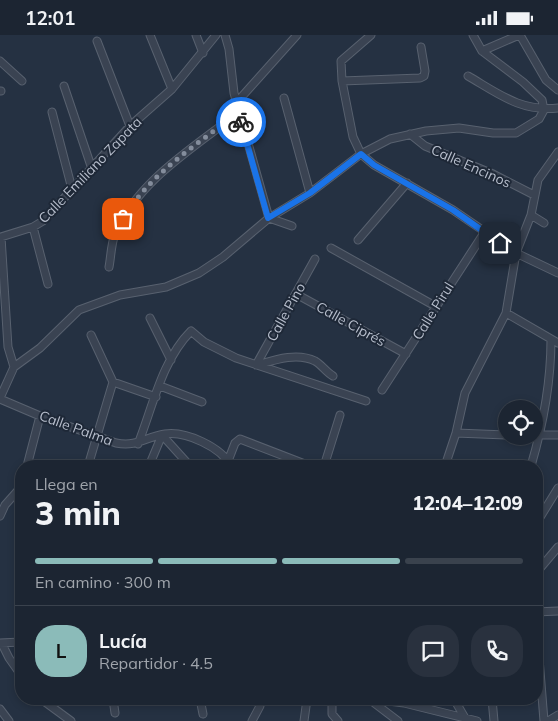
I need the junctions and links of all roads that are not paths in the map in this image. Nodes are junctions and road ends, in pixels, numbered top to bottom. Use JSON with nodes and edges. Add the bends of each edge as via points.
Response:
{"nodes":[{"id":1,"x":150,"y":35,"type":"edge"},
{"id":2,"x":196,"y":35,"type":"edge"},
{"id":3,"x":216,"y":35,"type":"edge"},
{"id":4,"x":226,"y":35,"type":"edge"},
{"id":5,"x":297,"y":35,"type":"edge"},
{"id":6,"x":371,"y":35,"type":"edge"},
{"id":7,"x":473,"y":35,"type":"edge"},
{"id":8,"x":520,"y":35,"type":"edge"},
{"id":9,"x":97,"y":41,"type":"dead end"},
{"id":10,"x":421,"y":47,"type":"dead end"},
{"id":11,"x":482,"y":51,"type":"junction"},
{"id":12,"x":203,"y":53,"type":"junction"},
{"id":13,"x":0,"y":61,"type":"edge"},
{"id":14,"x":468,"y":76,"type":"dead end"},
{"id":15,"x":22,"y":81,"type":"dead end"},
{"id":16,"x":342,"y":81,"type":"junction"},
{"id":17,"x":64,"y":86,"type":"dead end"},
{"id":18,"x":172,"y":89,"type":"junction"},
{"id":19,"x":558,"y":90,"type":"edge"},
{"id":20,"x":284,"y":98,"type":"dead end"},
{"id":21,"x":236,"y":102,"type":"junction"},
{"id":22,"x":558,"y":108,"type":"edge"},
{"id":23,"x":544,"y":110,"type":"junction"},
{"id":24,"x":52,"y":112,"type":"dead end"},
{"id":25,"x":239,"y":112,"type":"junction"},
{"id":26,"x":130,"y":126,"type":"junction"},
{"id":27,"x":410,"y":134,"type":"junction"},
{"id":28,"x":558,"y":152,"type":"edge"},
{"id":29,"x":361,"y":154,"type":"junction"},
{"id":30,"x":92,"y":169,"type":"junction"},
{"id":31,"x":406,"y":183,"type":"junction"},
{"id":32,"x":72,"y":189,"type":"junction"},
{"id":33,"x":310,"y":193,"type":"junction"},
{"id":34,"x":534,"y":195,"type":"junction"},
{"id":35,"x":530,"y":215,"type":"junction"},
{"id":36,"x":268,"y":218,"type":"junction"},
{"id":37,"x":544,"y":223,"type":"dead end"},
{"id":38,"x":292,"y":226,"type":"dead end"},
{"id":39,"x":33,"y":227,"type":"junction"},
{"id":40,"x":484,"y":233,"type":"junction"},
{"id":41,"x":358,"y":240,"type":"dead end"},
{"id":42,"x":331,"y":248,"type":"dead end"},
{"id":43,"x":516,"y":253,"type":"junction"},
{"id":44,"x":315,"y":259,"type":"dead end"},
{"id":45,"x":109,"y":267,"type":"dead end"},
{"id":46,"x":558,"y":273,"type":"edge"},
{"id":47,"x":48,"y":284,"type":"dead end"},
{"id":48,"x":296,"y":294,"type":"junction"},
{"id":49,"x":435,"y":306,"type":"junction"},
{"id":50,"x":506,"y":313,"type":"junction"},
{"id":51,"x":150,"y":319,"type":"dead end"},
{"id":52,"x":91,"y":335,"type":"dead end"},
{"id":53,"x":551,"y":339,"type":"junction"},
{"id":54,"x":558,"y":343,"type":"edge"},
{"id":55,"x":406,"y":354,"type":"junction"},
{"id":56,"x":171,"y":360,"type":"junction"},
{"id":57,"x":256,"y":365,"type":"junction"},
{"id":58,"x":14,"y":367,"type":"junction"},
{"id":59,"x":333,"y":376,"type":"dead end"},
{"id":60,"x":113,"y":382,"type":"junction"},
{"id":61,"x":160,"y":386,"type":"junction"},
{"id":62,"x":382,"y":390,"type":"dead end"},
{"id":63,"x":156,"y":397,"type":"junction"},
{"id":64,"x":0,"y":398,"type":"edge"},
{"id":65,"x":366,"y":401,"type":"dead end"},
{"id":66,"x":543,"y":401,"type":"edge"},
{"id":67,"x":202,"y":402,"type":"dead end"},
{"id":68,"x":340,"y":415,"type":"dead end"},
{"id":69,"x":40,"y":416,"type":"junction"},
{"id":70,"x":456,"y":433,"type":"junction"},
{"id":71,"x":162,"y":435,"type":"junction"},
{"id":72,"x":498,"y":435,"type":"edge"},
{"id":73,"x":543,"y":435,"type":"edge"},
{"id":74,"x":558,"y":435,"type":"edge"},
{"id":75,"x":96,"y":436,"type":"junction"},
{"id":76,"x":138,"y":444,"type":"junction"},
{"id":77,"x":535,"y":445,"type":"edge"},
{"id":78,"x":28,"y":460,"type":"edge"},
{"id":79,"x":90,"y":460,"type":"edge"},
{"id":80,"x":152,"y":460,"type":"edge"},
{"id":81,"x":185,"y":460,"type":"edge"},
{"id":82,"x":226,"y":460,"type":"edge"},
{"id":83,"x":231,"y":460,"type":"edge"},
{"id":84,"x":294,"y":460,"type":"edge"},
{"id":85,"x":326,"y":460,"type":"edge"},
{"id":86,"x":447,"y":460,"type":"edge"},
{"id":87,"x":531,"y":460,"type":"edge"},
{"id":88,"x":558,"y":488,"type":"edge"},
{"id":89,"x":15,"y":494,"type":"edge"},
{"id":90,"x":543,"y":513,"type":"edge"},
{"id":91,"x":0,"y":516,"type":"edge"},
{"id":92,"x":558,"y":547,"type":"edge"},
{"id":93,"x":543,"y":565,"type":"edge"},
{"id":94,"x":558,"y":611,"type":"edge"},
{"id":95,"x":543,"y":612,"type":"edge"},
{"id":96,"x":15,"y":643,"type":"edge"},
{"id":97,"x":1,"y":644,"type":"edge"},
{"id":98,"x":15,"y":667,"type":"edge"},
{"id":99,"x":49,"y":705,"type":"edge"},
{"id":100,"x":114,"y":705,"type":"edge"},
{"id":101,"x":201,"y":705,"type":"edge"},
{"id":102,"x":260,"y":705,"type":"edge"},
{"id":103,"x":306,"y":705,"type":"edge"},
{"id":104,"x":332,"y":705,"type":"edge"},
{"id":105,"x":384,"y":705,"type":"edge"},
{"id":106,"x":418,"y":705,"type":"edge"},
{"id":107,"x":457,"y":705,"type":"edge"},
{"id":108,"x":493,"y":705,"type":"edge"},
{"id":109,"x":543,"y":705,"type":"edge"},
{"id":110,"x":0,"y":709,"type":"edge"},
{"id":111,"x":115,"y":713,"type":"dead end"},
{"id":112,"x":203,"y":714,"type":"dead end"},
{"id":113,"x":558,"y":715,"type":"edge"},
{"id":114,"x":465,"y":719,"type":"junction"},
{"id":115,"x":9,"y":721,"type":"edge"},
{"id":116,"x":71,"y":721,"type":"edge"},
{"id":117,"x":252,"y":721,"type":"edge"},
{"id":118,"x":304,"y":721,"type":"edge"},
{"id":119,"x":338,"y":721,"type":"edge"},
{"id":120,"x":398,"y":721,"type":"edge"},
{"id":121,"x":476,"y":721,"type":"edge"},
{"id":122,"x":494,"y":721,"type":"edge"},
{"id":123,"x":544,"y":721,"type":"edge"},
{"id":124,"x":548,"y":721,"type":"edge"}],
"edges":[{"from":1,"to":18,"type":"street"},
{"from":2,"to":12,"type":"street"},
{"from":3,"to":12,"type":"street","name":"Calle Emiliano Zapata"},
{"from":4,"to":21,"type":"street"},
{"from":5,"to":21,"type":"street"},
{"from":6,"to":16,"type":"street","via":[[341,61]]},
{"from":7,"to":11,"type":"street"},
{"from":8,"to":11,"type":"street"},
{"from":8,"to":19,"type":"street","via":[[546,80]]},
{"from":9,"to":26,"type":"street"},
{"from":10,"to":16,"type":"street","via":[[425,73],[420,78]]},
{"from":11,"to":23,"type":"street","via":[[536,94]]},
{"from":12,"to":18,"type":"street","name":"Calle Emiliano Zapata"},
{"from":13,"to":15,"type":"street"},
{"from":14,"to":23,"type":"street","via":[[524,107]]},
{"from":16,"to":29,"type":"street","via":[[353,137]]},
{"from":17,"to":30,"type":"street"},
{"from":18,"to":26,"type":"street","name":"Calle Emiliano Zapata"},
{"from":20,"to":33,"type":"street"},
{"from":21,"to":25,"type":"street"},
{"from":22,"to":23,"type":"street"},
{"from":23,"to":27,"type":"street","via":[[539,119],[516,133],[459,128]]},
{"from":24,"to":32,"type":"street"},
{"from":25,"to":36,"type":"street"},
{"from":25,"to":45,"type":"street","via":[[153,180],[132,203],[114,235]]},
{"from":26,"to":30,"type":"street","name":"Calle Emiliano Zapata"},
{"from":27,"to":29,"type":"street","via":[[390,139]]},
{"from":27,"to":34,"type":"street","name":"Calle Encinos","via":[[425,146]]},
{"from":28,"to":34,"type":"street","via":[[542,172]]},
{"from":29,"to":31,"type":"street"},
{"from":29,"to":33,"type":"street"},
{"from":30,"to":32,"type":"street","name":"Calle Emiliano Zapata"},
{"from":31,"to":40,"type":"street","via":[[453,210]]},
{"from":31,"to":41,"type":"street"},
{"from":32,"to":39,"type":"street","name":"Calle Emiliano Zapata","via":[[43,221]]},
{"from":33,"to":36,"type":"street"},
{"from":34,"to":35,"type":"street"},
{"from":35,"to":37,"type":"street"},
{"from":35,"to":43,"type":"street"},
{"from":36,"to":38,"type":"street"},
{"from":36,"to":58,"type":"street","via":[[223,257],[185,280],[166,287],[120,295],[79,310],[40,348]]},
{"from":39,"to":47,"type":"street"},
{"from":39,"to":58,"type":"street","name":"Calle Emiliano Zapata","via":[[1,237],[8,347]]},
{"from":40,"to":43,"type":"street"},
{"from":40,"to":49,"type":"street","name":"Calle Pirul"},
{"from":42,"to":49,"type":"street"},
{"from":43,"to":46,"type":"street"},
{"from":43,"to":50,"type":"street"},
{"from":44,"to":48,"type":"street","name":"Calle Pino"},
{"from":48,"to":55,"type":"street","name":"Calle Ciprés"},
{"from":48,"to":57,"type":"street","name":"Calle Pino"},
{"from":49,"to":55,"type":"street","name":"Calle Pirul"},
{"from":50,"to":53,"type":"street"},
{"from":50,"to":70,"type":"street","via":[[465,393]]},
{"from":51,"to":56,"type":"street"},
{"from":52,"to":60,"type":"street"},
{"from":53,"to":54,"type":"street"},
{"from":53,"to":66,"type":"street"},
{"from":55,"to":62,"type":"street","name":"Calle Pirul"},
{"from":56,"to":57,"type":"street","via":[[191,331],[222,353]]},
{"from":56,"to":61,"type":"street"},
{"from":57,"to":59,"type":"street","via":[[279,358],[302,357],[314,361]]},
{"from":57,"to":65,"type":"street"},
{"from":58,"to":64,"type":"street"},
{"from":60,"to":63,"type":"street"},
{"from":60,"to":75,"type":"street"},
{"from":61,"to":63,"type":"street"},
{"from":61,"to":67,"type":"street"},
{"from":63,"to":76,"type":"street"},
{"from":64,"to":69,"type":"street","name":"Calle Palma"},
{"from":68,"to":85,"type":"street"},
{"from":69,"to":75,"type":"street","name":"Calle Palma"},
{"from":69,"to":78,"type":"street"},
{"from":70,"to":72,"type":"street"},
{"from":70,"to":86,"type":"street"},
{"from":71,"to":76,"type":"street","name":"Calle Palma"},
{"from":71,"to":80,"type":"street"},
{"from":71,"to":81,"type":"street"},
{"from":71,"to":82,"type":"street","name":"Calle Palma","via":[[171,433],[198,441]]},
{"from":73,"to":74,"type":"street"},
{"from":75,"to":76,"type":"street","name":"Calle Palma","via":[[123,444]]},
{"from":75,"to":79,"type":"street"},
{"from":77,"to":87,"type":"street"},
{"from":83,"to":84,"type":"street","via":[[235,443],[240,439]]},
{"from":88,"to":90,"type":"street"},
{"from":89,"to":91,"type":"street"},
{"from":92,"to":93,"type":"street"},
{"from":94,"to":95,"type":"street"},
{"from":96,"to":97,"type":"street"},
{"from":97,"to":98,"type":"street"},
{"from":99,"to":116,"type":"street"},
{"from":100,"to":111,"type":"street"},
{"from":101,"to":112,"type":"street"},
{"from":102,"to":117,"type":"street"},
{"from":103,"to":118,"type":"street"},
{"from":104,"to":119,"type":"street","via":[[332,714]]},
{"from":105,"to":120,"type":"street"},
{"from":106,"to":114,"type":"street"},
{"from":107,"to":114,"type":"street"},
{"from":108,"to":122,"type":"street"},
{"from":109,"to":123,"type":"street"},
{"from":110,"to":115,"type":"street"},
{"from":113,"to":124,"type":"street"},
{"from":114,"to":121,"type":"street"}]}
